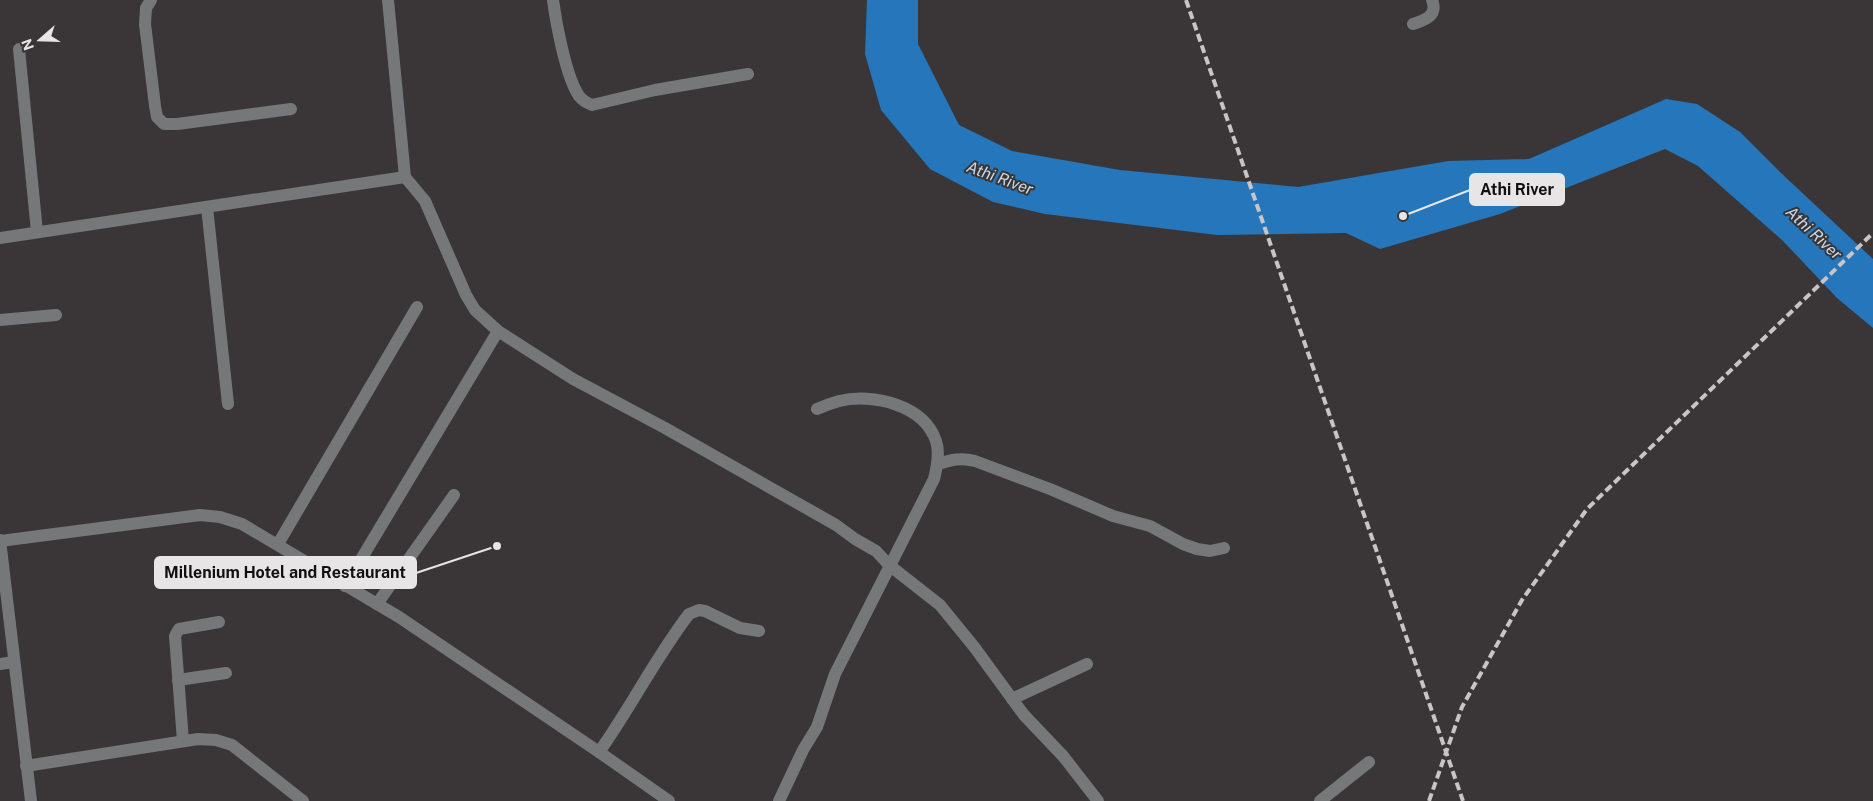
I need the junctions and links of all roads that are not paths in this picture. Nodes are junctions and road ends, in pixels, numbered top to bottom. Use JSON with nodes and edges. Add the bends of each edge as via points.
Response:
{"nodes":[{"id":1,"x":151,"y":0,"type":"edge"},
{"id":2,"x":388,"y":0,"type":"edge"},
{"id":3,"x":554,"y":0,"type":"edge"},
{"id":4,"x":1432,"y":0,"type":"edge"},
{"id":5,"x":1413,"y":24,"type":"dead end"},
{"id":6,"x":19,"y":49,"type":"dead end"},
{"id":7,"x":748,"y":74,"type":"dead end"},
{"id":8,"x":291,"y":110,"type":"dead end"},
{"id":9,"x":405,"y":177,"type":"junction"},
{"id":10,"x":207,"y":207,"type":"junction"},
{"id":11,"x":37,"y":232,"type":"junction"},
{"id":12,"x":0,"y":238,"type":"edge"},
{"id":13,"x":418,"y":307,"type":"dead end"},
{"id":14,"x":56,"y":315,"type":"dead end"},
{"id":15,"x":0,"y":320,"type":"edge"},
{"id":16,"x":498,"y":331,"type":"junction"},
{"id":17,"x":228,"y":404,"type":"dead end"},
{"id":18,"x":817,"y":409,"type":"dead end"},
{"id":19,"x":938,"y":464,"type":"junction"},
{"id":20,"x":454,"y":495,"type":"dead end"},
{"id":21,"x":0,"y":541,"type":"edge"},
{"id":22,"x":278,"y":544,"type":"junction"},
{"id":23,"x":1224,"y":548,"type":"dead end"},
{"id":24,"x":889,"y":565,"type":"junction"},
{"id":25,"x":345,"y":586,"type":"junction"},
{"id":26,"x":378,"y":604,"type":"junction"},
{"id":27,"x":4,"y":612,"type":"edge"},
{"id":28,"x":220,"y":622,"type":"dead end"},
{"id":29,"x":759,"y":632,"type":"dead end"},
{"id":30,"x":14,"y":662,"type":"junction"},
{"id":31,"x":0,"y":664,"type":"edge"},
{"id":32,"x":1087,"y":664,"type":"dead end"},
{"id":33,"x":226,"y":673,"type":"dead end"},
{"id":34,"x":178,"y":680,"type":"junction"},
{"id":35,"x":1012,"y":699,"type":"junction"},
{"id":36,"x":183,"y":741,"type":"junction"},
{"id":37,"x":599,"y":752,"type":"junction"},
{"id":38,"x":1369,"y":762,"type":"dead end"},
{"id":39,"x":26,"y":766,"type":"junction"},
{"id":40,"x":31,"y":801,"type":"edge"},
{"id":41,"x":303,"y":801,"type":"edge"},
{"id":42,"x":669,"y":801,"type":"edge"},
{"id":43,"x":779,"y":801,"type":"edge"},
{"id":44,"x":1098,"y":801,"type":"edge"},
{"id":45,"x":1320,"y":801,"type":"edge"}],
"edges":[{"from":1,"to":8,"type":"street","via":[[146,8],[145,24],[157,117],[164,124]]},
{"from":2,"to":9,"type":"street"},
{"from":3,"to":7,"type":"street","via":[[556,24],[576,90],[585,102],[592,105]]},
{"from":4,"to":5,"type":"street","via":[[1432,15]]},
{"from":6,"to":11,"type":"street"},
{"from":9,"to":10,"type":"street"},
{"from":9,"to":16,"type":"street","via":[[426,201],[466,295]]},
{"from":10,"to":11,"type":"street"},
{"from":10,"to":17,"type":"street"},
{"from":11,"to":12,"type":"street"},
{"from":13,"to":22,"type":"street"},
{"from":14,"to":15,"type":"street"},
{"from":16,"to":24,"type":"street","via":[[573,379],[836,525],[876,551]]},
{"from":16,"to":25,"type":"street"},
{"from":18,"to":19,"type":"street","via":[[839,401],[876,399],[908,411],[922,419],[931,430],[936,441]]},
{"from":19,"to":23,"type":"street","via":[[965,458],[1113,516],[1150,526],[1197,549]]},
{"from":19,"to":24,"type":"street","via":[[911,527]]},
{"from":20,"to":26,"type":"street"},
{"from":21,"to":22,"type":"street","via":[[200,516],[220,517],[242,524]]},
{"from":21,"to":27,"type":"street"},
{"from":22,"to":25,"type":"street"},
{"from":24,"to":35,"type":"street","via":[[945,610]]},
{"from":24,"to":43,"type":"street","via":[[835,674],[817,727]]},
{"from":25,"to":26,"type":"street"},
{"from":26,"to":37,"type":"street"},
{"from":27,"to":30,"type":"street"},
{"from":28,"to":34,"type":"street","via":[[179,629],[175,636]]},
{"from":29,"to":37,"type":"street","via":[[740,628],[705,611],[689,614]]},
{"from":30,"to":31,"type":"street"},
{"from":30,"to":39,"type":"street"},
{"from":32,"to":35,"type":"street"},
{"from":33,"to":34,"type":"street"},
{"from":34,"to":36,"type":"street"},
{"from":35,"to":44,"type":"street"},
{"from":36,"to":39,"type":"street"},
{"from":36,"to":41,"type":"street","via":[[216,740],[232,745]]},
{"from":37,"to":42,"type":"street"},
{"from":38,"to":45,"type":"street"},
{"from":39,"to":40,"type":"street"}]}
